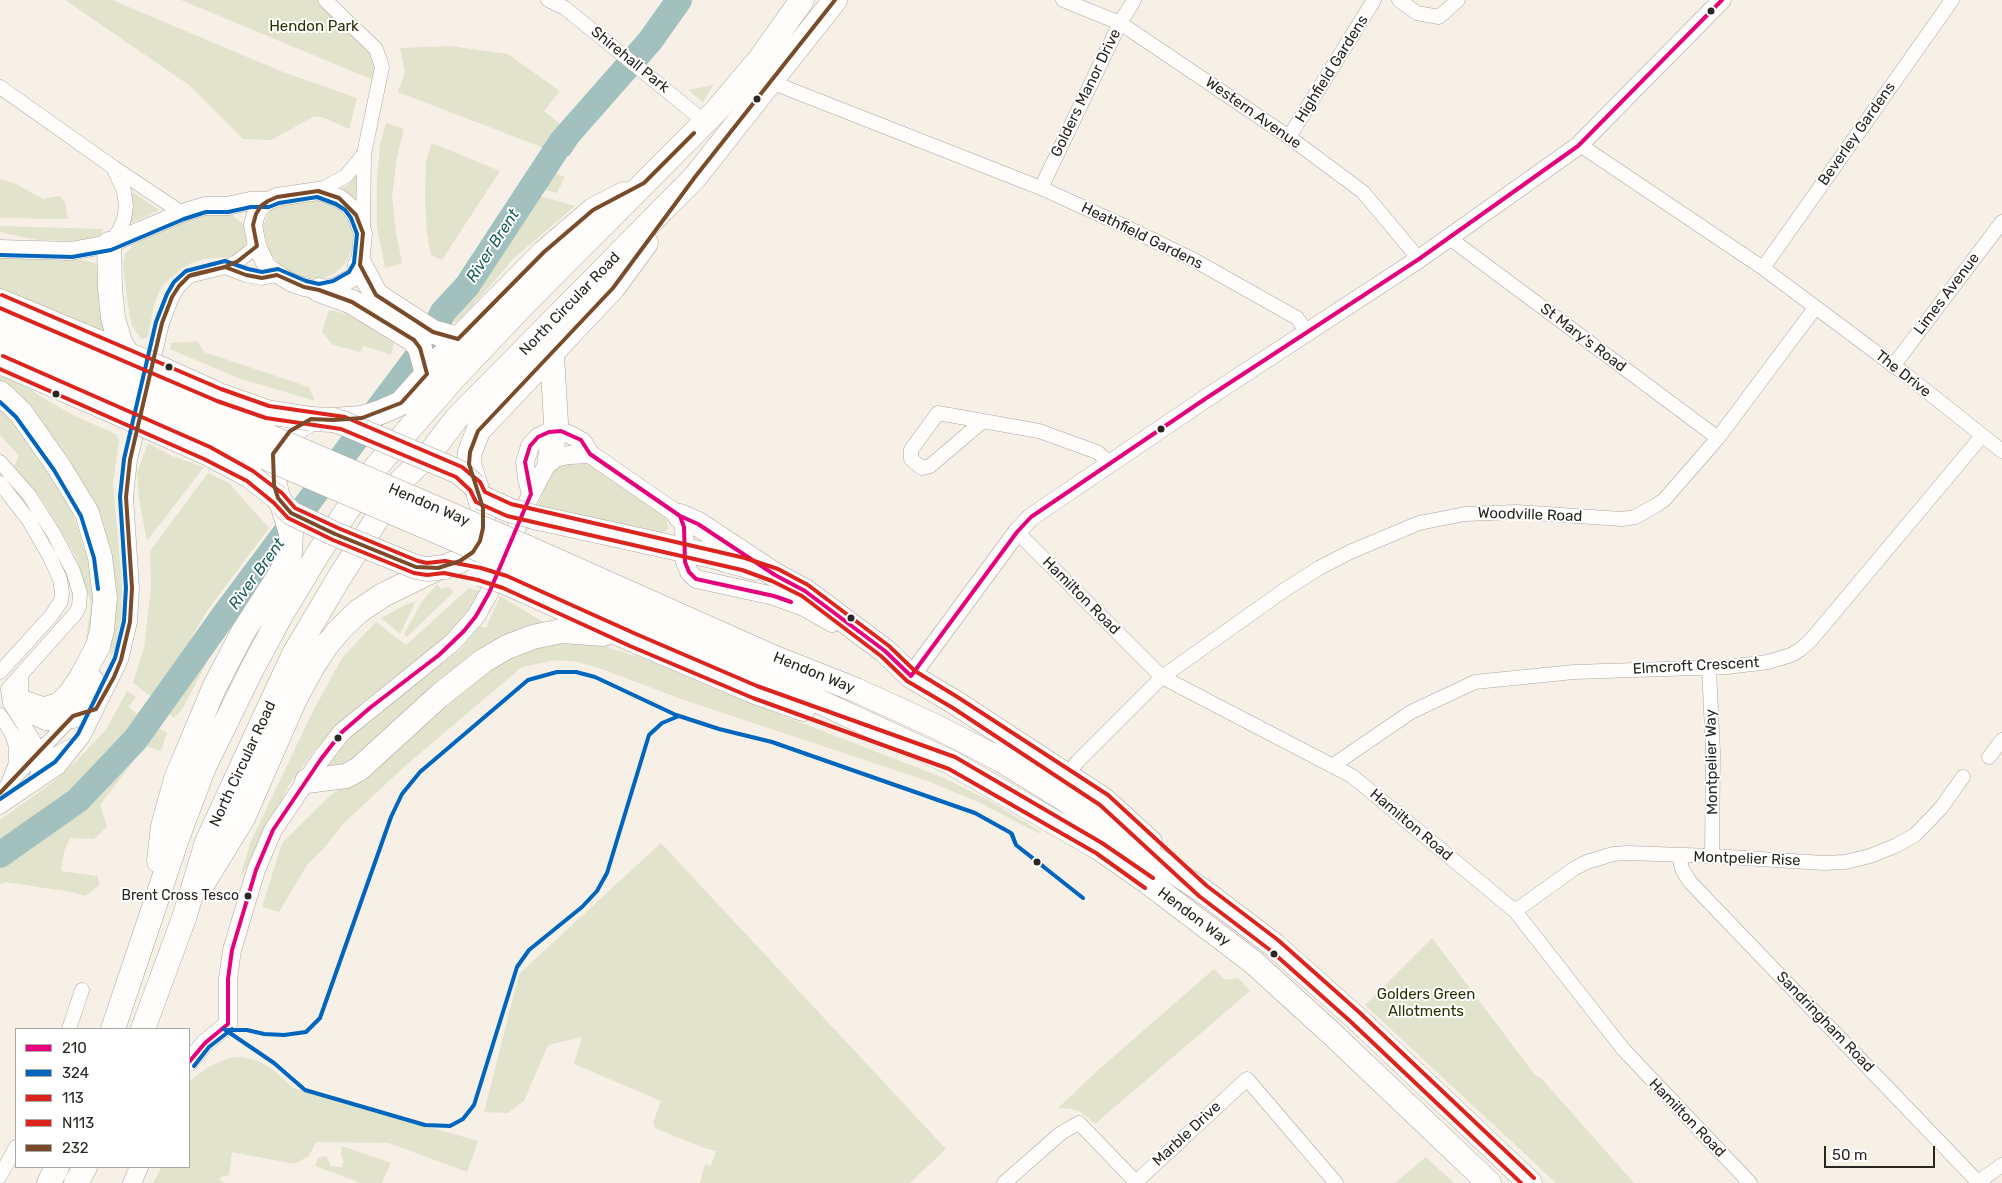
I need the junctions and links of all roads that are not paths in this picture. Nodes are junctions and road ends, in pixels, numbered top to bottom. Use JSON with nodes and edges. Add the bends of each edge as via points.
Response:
{"nodes":[{"id":1,"x":325,"y":0,"type":"edge"},
{"id":2,"x":548,"y":0,"type":"edge"},
{"id":3,"x":802,"y":0,"type":"edge"},
{"id":4,"x":835,"y":0,"type":"edge"},
{"id":5,"x":1063,"y":0,"type":"edge"},
{"id":6,"x":1134,"y":0,"type":"edge"},
{"id":7,"x":1374,"y":0,"type":"edge"},
{"id":8,"x":1399,"y":0,"type":"edge"},
{"id":9,"x":1458,"y":0,"type":"edge"},
{"id":10,"x":1722,"y":0,"type":"edge"},
{"id":11,"x":1952,"y":0,"type":"edge"},
{"id":12,"x":568,"y":4,"type":"edge"},
{"id":13,"x":1120,"y":22,"type":"junction"},
{"id":14,"x":772,"y":82,"type":"junction"},
{"id":15,"x":0,"y":87,"type":"edge"},
{"id":16,"x":694,"y":113,"type":"dead end"},
{"id":17,"x":1289,"y":137,"type":"junction"},
{"id":18,"x":1580,"y":145,"type":"junction"},
{"id":19,"x":364,"y":154,"type":"junction"},
{"id":20,"x":113,"y":167,"type":"junction"},
{"id":21,"x":695,"y":177,"type":"junction"},
{"id":22,"x":644,"y":184,"type":"junction"},
{"id":23,"x":1041,"y":188,"type":"junction"},
{"id":24,"x":318,"y":191,"type":"junction"},
{"id":25,"x":268,"y":201,"type":"junction"},
{"id":26,"x":227,"y":206,"type":"junction"},
{"id":27,"x":182,"y":213,"type":"junction"},
{"id":28,"x":2002,"y":222,"type":"edge"},
{"id":29,"x":253,"y":225,"type":"junction"},
{"id":30,"x":364,"y":233,"type":"junction"},
{"id":31,"x":1448,"y":237,"type":"junction"},
{"id":32,"x":109,"y":244,"type":"junction"},
{"id":33,"x":257,"y":246,"type":"junction"},
{"id":34,"x":0,"y":249,"type":"edge"},
{"id":35,"x":1418,"y":259,"type":"junction"},
{"id":36,"x":360,"y":265,"type":"junction"},
{"id":37,"x":226,"y":267,"type":"junction"},
{"id":38,"x":1763,"y":268,"type":"junction"},
{"id":39,"x":277,"y":275,"type":"junction"},
{"id":40,"x":320,"y":290,"type":"junction"},
{"id":41,"x":0,"y":301,"type":"edge"},
{"id":42,"x":1815,"y":308,"type":"junction"},
{"id":43,"x":0,"y":322,"type":"edge"},
{"id":44,"x":413,"y":329,"type":"junction"},
{"id":45,"x":1307,"y":332,"type":"junction"},
{"id":46,"x":458,"y":339,"type":"junction"},
{"id":47,"x":0,"y":345,"type":"edge"},
{"id":48,"x":552,"y":354,"type":"junction"},
{"id":49,"x":0,"y":362,"type":"edge"},
{"id":50,"x":1893,"y":366,"type":"junction"},
{"id":51,"x":427,"y":374,"type":"junction"},
{"id":52,"x":124,"y":378,"type":"junction"},
{"id":53,"x":0,"y":393,"type":"edge"},
{"id":54,"x":322,"y":420,"type":"junction"},
{"id":55,"x":982,"y":421,"type":"junction"},
{"id":56,"x":555,"y":431,"type":"junction"},
{"id":57,"x":1982,"y":436,"type":"junction"},
{"id":58,"x":1718,"y":438,"type":"junction"},
{"id":59,"x":2002,"y":452,"type":"edge"},
{"id":60,"x":590,"y":454,"type":"junction"},
{"id":61,"x":550,"y":459,"type":"junction"},
{"id":62,"x":0,"y":462,"type":"edge"},
{"id":63,"x":1111,"y":464,"type":"junction"},
{"id":64,"x":0,"y":483,"type":"edge"},
{"id":65,"x":478,"y":491,"type":"junction"},
{"id":66,"x":280,"y":501,"type":"junction"},
{"id":67,"x":532,"y":505,"type":"junction"},
{"id":68,"x":680,"y":516,"type":"junction"},
{"id":69,"x":1017,"y":532,"type":"junction"},
{"id":70,"x":685,"y":551,"type":"junction"},
{"id":71,"x":510,"y":564,"type":"junction"},
{"id":72,"x":441,"y":567,"type":"junction"},
{"id":73,"x":775,"y":574,"type":"junction"},
{"id":74,"x":633,"y":640,"type":"junction"},
{"id":75,"x":98,"y":646,"type":"junction"},
{"id":76,"x":1709,"y":668,"type":"junction"},
{"id":77,"x":0,"y":672,"type":"edge"},
{"id":78,"x":21,"y":674,"type":"junction"},
{"id":79,"x":911,"y":676,"type":"junction"},
{"id":80,"x":1162,"y":677,"type":"junction"},
{"id":81,"x":25,"y":703,"type":"junction"},
{"id":82,"x":96,"y":709,"type":"junction"},
{"id":83,"x":0,"y":715,"type":"edge"},
{"id":84,"x":75,"y":725,"type":"junction"},
{"id":85,"x":11,"y":732,"type":"junction"},
{"id":86,"x":2002,"y":740,"type":"edge"},
{"id":87,"x":39,"y":755,"type":"junction"},
{"id":88,"x":1989,"y":757,"type":"dead end"},
{"id":89,"x":952,"y":763,"type":"junction"},
{"id":90,"x":1332,"y":766,"type":"junction"},
{"id":91,"x":1067,"y":774,"type":"junction"},
{"id":92,"x":1963,"y":777,"type":"dead end"},
{"id":93,"x":306,"y":781,"type":"junction"},
{"id":94,"x":34,"y":784,"type":"junction"},
{"id":95,"x":4,"y":789,"type":"edge"},
{"id":96,"x":0,"y":806,"type":"edge"},
{"id":97,"x":1678,"y":856,"type":"junction"},
{"id":98,"x":1712,"y":856,"type":"junction"},
{"id":99,"x":1203,"y":890,"type":"junction"},
{"id":100,"x":154,"y":906,"type":"junction"},
{"id":101,"x":1515,"y":911,"type":"junction"},
{"id":102,"x":184,"y":918,"type":"junction"},
{"id":103,"x":82,"y":990,"type":"dead end"},
{"id":104,"x":69,"y":1028,"type":"edge"},
{"id":105,"x":113,"y":1028,"type":"edge"},
{"id":106,"x":143,"y":1028,"type":"edge"},
{"id":107,"x":190,"y":1061,"type":"edge"},
{"id":108,"x":15,"y":1149,"type":"edge"},
{"id":109,"x":2002,"y":1165,"type":"edge"},
{"id":110,"x":56,"y":1168,"type":"edge"},
{"id":111,"x":84,"y":1168,"type":"edge"},
{"id":112,"x":139,"y":1168,"type":"edge"},
{"id":113,"x":0,"y":1176,"type":"edge"},
{"id":114,"x":49,"y":1183,"type":"edge"},
{"id":115,"x":76,"y":1183,"type":"edge"},
{"id":116,"x":132,"y":1183,"type":"edge"},
{"id":117,"x":1004,"y":1183,"type":"edge"},
{"id":118,"x":1137,"y":1183,"type":"edge"},
{"id":119,"x":1336,"y":1183,"type":"edge"},
{"id":120,"x":1489,"y":1183,"type":"edge"},
{"id":121,"x":1530,"y":1183,"type":"edge"},
{"id":122,"x":1750,"y":1183,"type":"edge"},
{"id":123,"x":1978,"y":1183,"type":"edge"}],
"edges":[{"from":1,"to":19,"type":"street","via":[[376,50],[382,67]]},
{"from":2,"to":12,"type":"street","name":"Shirehall Park"},
{"from":3,"to":22,"type":"highway","name":"North Circular Road","via":[[760,59],[716,111]]},
{"from":4,"to":14,"type":"highway","name":"North Circular Road"},
{"from":5,"to":13,"type":"street","name":"Western Avenue"},
{"from":6,"to":13,"type":"street","name":"Golders Manor Drive"},
{"from":7,"to":17,"type":"street","name":"Highfield Gardens"},
{"from":8,"to":9,"type":"street","via":[[1417,13],[1438,17]]},
{"from":10,"to":18,"type":"street"},
{"from":11,"to":38,"type":"street","name":"Beverley Gardens"},
{"from":12,"to":16,"type":"street","name":"Shirehall Park"},
{"from":13,"to":17,"type":"street","name":"Western Avenue"},
{"from":13,"to":23,"type":"street","name":"Golders Manor Drive"},
{"from":14,"to":21,"type":"highway","name":"North Circular Road"},
{"from":14,"to":23,"type":"street","name":"Heathfield Gardens"},
{"from":15,"to":20,"type":"street"},
{"from":17,"to":35,"type":"street","name":"Western Avenue","via":[[1363,192]]},
{"from":18,"to":31,"type":"street"},
{"from":18,"to":38,"type":"street","name":"The Drive"},
{"from":19,"to":24,"type":"street","via":[[346,176]]},
{"from":19,"to":30,"type":"street"},
{"from":20,"to":27,"type":"street"},
{"from":20,"to":32,"type":"street","via":[[124,190],[126,206],[119,231]]},
{"from":21,"to":48,"type":"highway","via":[[613,288]]},
{"from":21,"to":102,"type":"highway","name":"North Circular Road","via":[[456,419],[431,452],[401,481],[294,654],[208,842]]},
{"from":22,"to":46,"type":"highway","via":[[593,210],[544,252]]},
{"from":22,"to":100,"type":"highway","name":"North Circular Road","via":[[452,380],[377,466],[280,615],[252,669],[204,767]]},
{"from":23,"to":45,"type":"street","name":"Heathfield Gardens","via":[[1194,260],[1297,318]]},
{"from":24,"to":25,"type":"street"},
{"from":24,"to":30,"type":"street","via":[[339,198],[348,206]]},
{"from":25,"to":26,"type":"street"},
{"from":25,"to":29,"type":"street","via":[[256,214]]},
{"from":26,"to":27,"type":"street","via":[[205,206]]},
{"from":26,"to":29,"type":"street","via":[[241,212]]},
{"from":27,"to":32,"type":"street"},
{"from":28,"to":50,"type":"street","name":"Limes Avenue"},
{"from":29,"to":33,"type":"street"},
{"from":30,"to":36,"type":"street"},
{"from":31,"to":35,"type":"street"},
{"from":31,"to":58,"type":"street","name":"St Mary's Road"},
{"from":32,"to":34,"type":"street","via":[[70,251]]},
{"from":32,"to":52,"type":"highway","via":[[113,318]]},
{"from":33,"to":37,"type":"street"},
{"from":33,"to":39,"type":"street","via":[[267,267]]},
{"from":35,"to":45,"type":"street"},
{"from":36,"to":40,"type":"street","via":[[354,277],[345,284]]},
{"from":36,"to":44,"type":"highway","via":[[376,296]]},
{"from":37,"to":39,"type":"street","via":[[262,278]]},
{"from":37,"to":82,"type":"street","via":[[189,276],[172,297],[162,323],[130,460],[126,497],[132,588],[127,640],[114,677]]},
{"from":38,"to":42,"type":"street","name":"The Drive"},
{"from":39,"to":40,"type":"street"},
{"from":40,"to":44,"type":"highway"},
{"from":41,"to":52,"type":"highway"},
{"from":42,"to":50,"type":"street","name":"The Drive"},
{"from":42,"to":58,"type":"street","name":"Woodville Road"},
{"from":43,"to":52,"type":"highway","name":"Hendon Way","via":[[95,360]]},
{"from":44,"to":46,"type":"highway"},
{"from":44,"to":51,"type":"highway"},
{"from":45,"to":63,"type":"street"},
{"from":46,"to":51,"type":"highway"},
{"from":47,"to":52,"type":"highway","name":"Hendon Way"},
{"from":48,"to":56,"type":"highway"},
{"from":48,"to":65,"type":"highway","via":[[478,431],[469,464]]},
{"from":49,"to":52,"type":"highway"},
{"from":50,"to":57,"type":"street","name":"The Drive"},
{"from":51,"to":54,"type":"highway","via":[[401,402],[381,412],[362,418]]},
{"from":52,"to":54,"type":"highway","bridge":true,"via":[[219,395],[259,409]]},
{"from":52,"to":66,"type":"highway","bridge":true,"via":[[207,453],[250,476]]},
{"from":52,"to":71,"type":"highway","name":"Hendon Way","bridge":true},
{"from":53,"to":75,"type":"highway","via":[[21,413],[87,512],[100,557],[105,598]]},
{"from":54,"to":65,"type":"highway","bridge":true,"via":[[344,422],[459,472]]},
{"from":54,"to":66,"type":"highway","bridge":true,"via":[[290,431],[273,454],[272,471]]},
{"from":55,"to":55,"type":"street","via":[[938,413],[911,450],[912,459],[922,468],[930,466]]},
{"from":55,"to":63,"type":"street","via":[[1039,431],[1097,452]]},
{"from":56,"to":60,"type":"street","via":[[581,440]]},
{"from":56,"to":61,"type":"highway"},
{"from":56,"to":67,"type":"street","via":[[538,437],[530,446],[525,462]]},
{"from":57,"to":59,"type":"street","name":"The Drive"},
{"from":57,"to":76,"type":"street","name":"Elmcroft Crescent","via":[[1801,649],[1768,662]]},
{"from":58,"to":80,"type":"street","name":"Woodville Road","via":[[1664,500],[1635,516],[1622,519],[1493,511],[1429,520],[1381,538],[1319,568]]},
{"from":60,"to":61,"type":"street"},
{"from":60,"to":68,"type":"street"},
{"from":61,"to":67,"type":"street"},
{"from":62,"to":78,"type":"street","via":[[29,495],[54,534],[80,593],[75,614]]},
{"from":63,"to":69,"type":"street","via":[[1031,517]]},
{"from":64,"to":77,"type":"street","via":[[28,519],[50,557],[60,579],[62,593],[61,601],[51,616]]},
{"from":65,"to":67,"type":"highway","bridge":true,"via":[[509,510]]},
{"from":65,"to":72,"type":"highway","bridge":true,"via":[[483,508],[480,542],[460,561]]},
{"from":66,"to":72,"type":"highway","bridge":true,"via":[[291,513],[344,538],[416,567]]},
{"from":66,"to":100,"type":"highway","via":[[291,533],[290,552],[214,688],[176,779],[163,826]]},
{"from":67,"to":70,"type":"highway"},
{"from":67,"to":71,"type":"street"},
{"from":68,"to":70,"type":"street"},
{"from":68,"to":73,"type":"highway","via":[[698,524]]},
{"from":69,"to":79,"type":"street"},
{"from":69,"to":80,"type":"street","name":"Hamilton Road"},
{"from":70,"to":73,"type":"highway"},
{"from":70,"to":79,"type":"street","via":[[685,562],[696,579],[774,596],[804,607],[829,621],[879,659]]},
{"from":71,"to":72,"type":"highway","bridge":true,"via":[[480,574]]},
{"from":71,"to":74,"type":"highway"},
{"from":71,"to":89,"type":"highway","name":"Hendon Way"},
{"from":71,"to":93,"type":"street","via":[[476,616],[452,643],[342,732]]},
{"from":71,"to":99,"type":"highway","name":"Hendon Way","via":[[775,658],[937,727],[1001,760]]},
{"from":72,"to":102,"type":"highway","via":[[383,595],[359,611],[326,646],[302,687],[243,818]]},
{"from":73,"to":79,"type":"highway","via":[[805,591],[885,650]]},
{"from":74,"to":89,"type":"highway","via":[[755,692]]},
{"from":74,"to":93,"type":"highway","via":[[584,631],[561,631],[507,647],[483,661],[439,696],[359,769],[346,776]]},
{"from":75,"to":81,"type":"highway","via":[[81,678],[59,705],[42,709]]},
{"from":75,"to":84,"type":"highway","via":[[98,668]]},
{"from":76,"to":90,"type":"street","name":"Elmcroft Crescent","via":[[1574,672],[1475,682],[1411,712]]},
{"from":76,"to":98,"type":"street","name":"Montpelier Way","via":[[1713,752]]},
{"from":78,"to":81,"type":"street","via":[[21,694]]},
{"from":78,"to":87,"type":"street","via":[[8,689],[8,696]]},
{"from":79,"to":91,"type":"highway"},
{"from":80,"to":90,"type":"street","name":"Hamilton Road"},
{"from":80,"to":91,"type":"street","name":"Woodville Road"},
{"from":81,"to":84,"type":"street","via":[[39,722]]},
{"from":82,"to":84,"type":"street"},
{"from":82,"to":84,"type":"street"},
{"from":83,"to":85,"type":"street"},
{"from":84,"to":87,"type":"street"},
{"from":84,"to":87,"type":"street","via":[[56,756]]},
{"from":84,"to":94,"type":"street","via":[[59,766]]},
{"from":85,"to":87,"type":"street","via":[[25,751]]},
{"from":85,"to":95,"type":"street","via":[[16,754],[13,773]]},
{"from":86,"to":88,"type":"street"},
{"from":87,"to":94,"type":"street","via":[[39,774]]},
{"from":87,"to":95,"type":"street"},
{"from":89,"to":120,"type":"highway","name":"Hendon Way","via":[[1099,848],[1253,962]]},
{"from":90,"to":101,"type":"street","name":"Hamilton Road","via":[[1352,776]]},
{"from":91,"to":99,"type":"highway","via":[[1104,800]]},
{"from":92,"to":98,"type":"street","name":"Montpelier Rise","via":[[1941,808],[1915,835],[1870,856],[1845,862],[1824,862]]},
{"from":93,"to":107,"type":"street","via":[[273,830],[256,870],[232,950],[228,1024],[205,1042]]},
{"from":94,"to":96,"type":"street"},
{"from":97,"to":98,"type":"street","name":"Montpelier Rise"},
{"from":97,"to":101,"type":"street","name":"Montpelier Rise","via":[[1627,853],[1593,860],[1574,868]]},
{"from":97,"to":123,"type":"street","name":"Sandringham Road","via":[[1690,882]]},
{"from":99,"to":121,"type":"highway","name":"Hendon Way","via":[[1274,945],[1355,1017]]},
{"from":100,"to":105,"type":"highway","name":"North Circular Road"},
{"from":101,"to":122,"type":"street","name":"Hamilton Road","via":[[1623,1049]]},
{"from":102,"to":106,"type":"highway","name":"North Circular Road"},
{"from":103,"to":104,"type":"street"},
{"from":108,"to":113,"type":"street"},
{"from":109,"to":123,"type":"street"},
{"from":110,"to":114,"type":"highway"},
{"from":111,"to":115,"type":"highway"},
{"from":112,"to":116,"type":"street"},
{"from":117,"to":118,"type":"street","name":"Marble Drive","via":[[1061,1132],[1079,1123]]},
{"from":118,"to":119,"type":"street","name":"Marble Drive","via":[[1247,1079]]}]}
